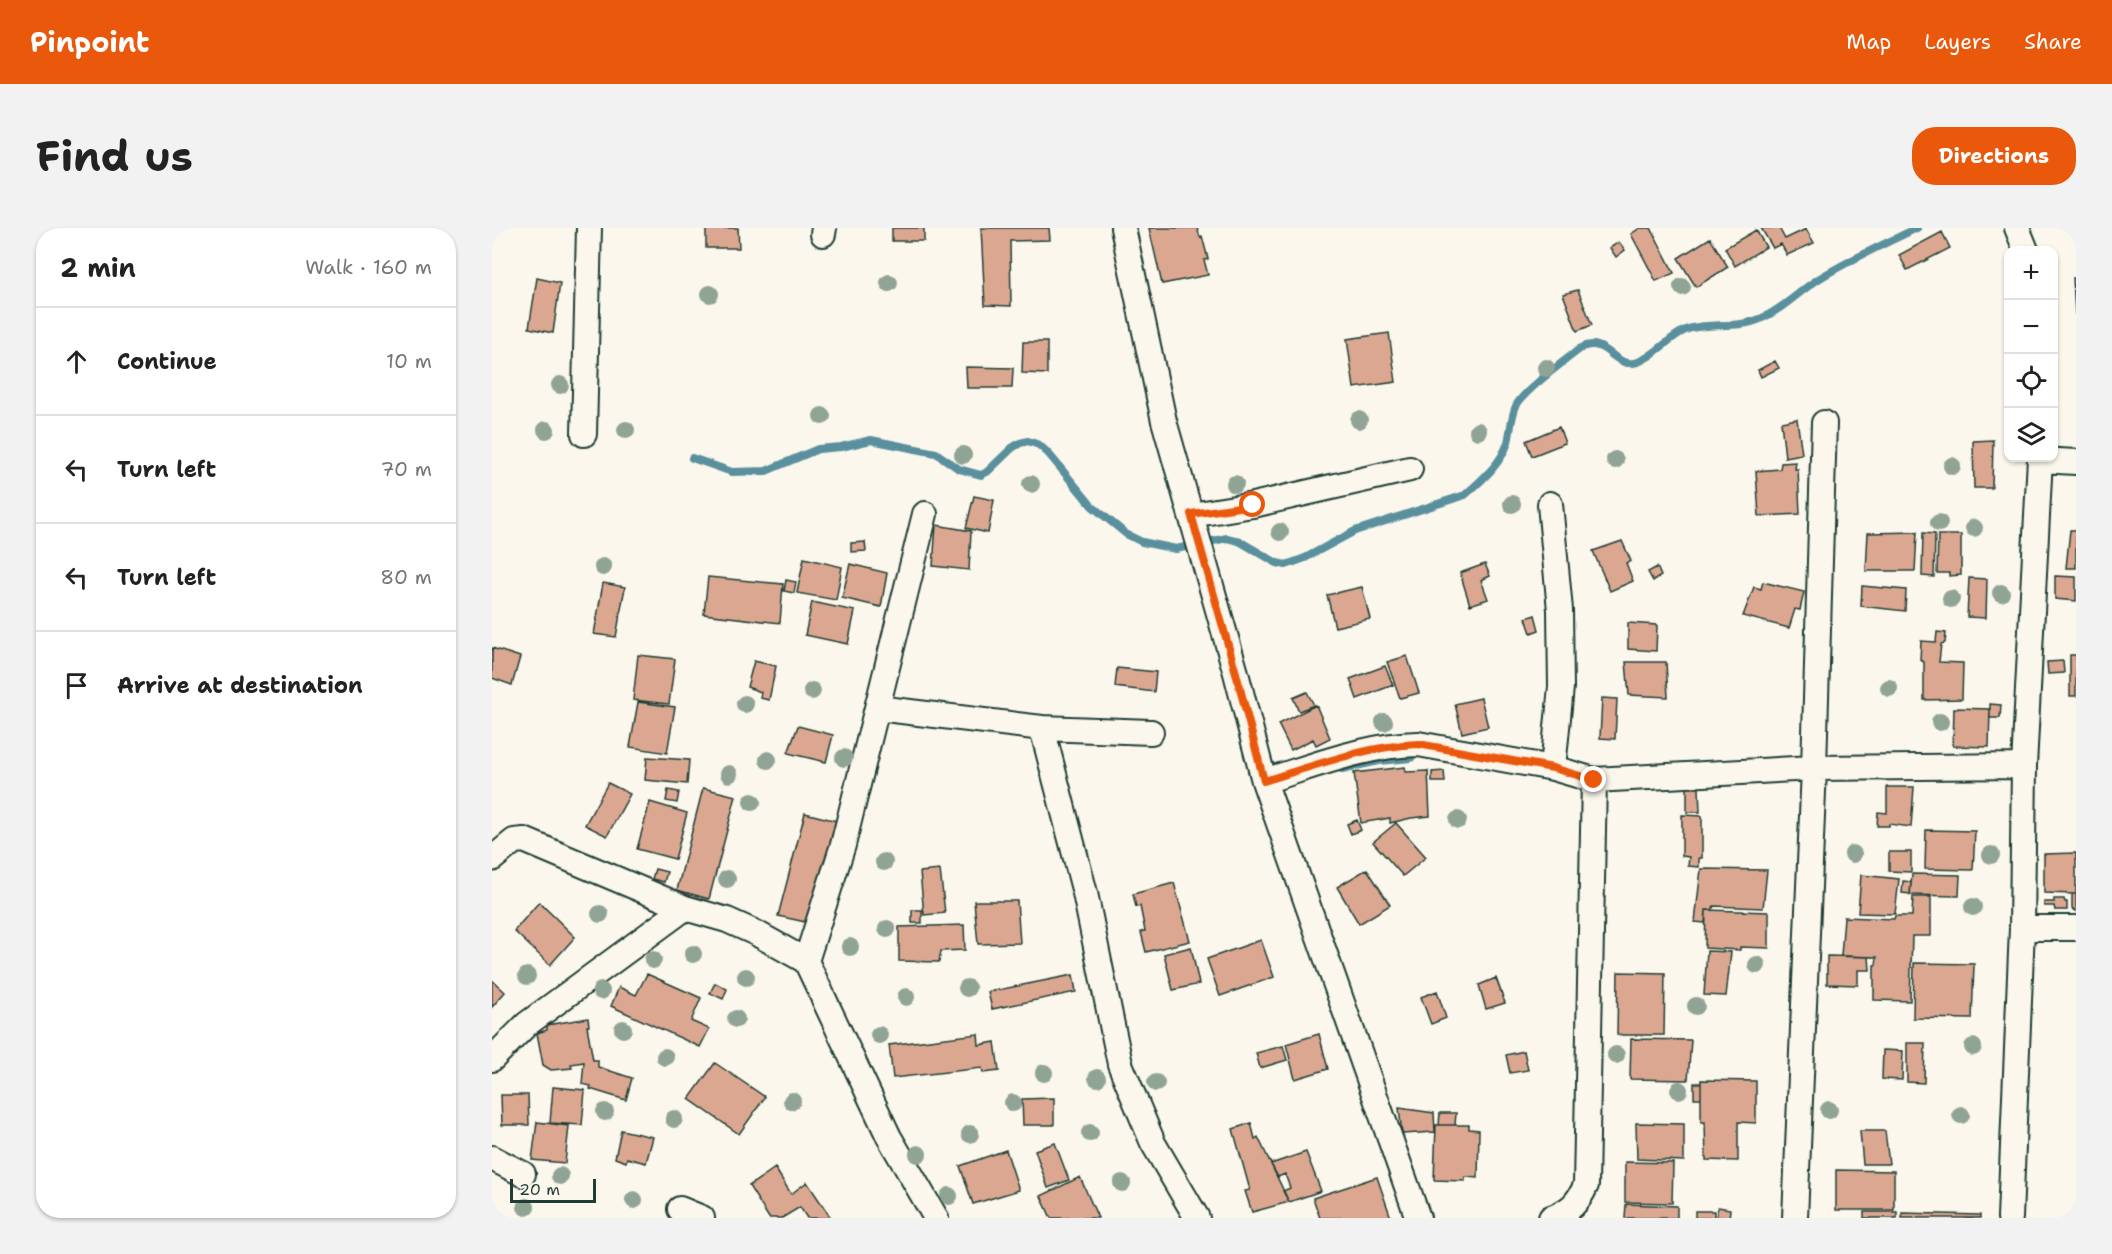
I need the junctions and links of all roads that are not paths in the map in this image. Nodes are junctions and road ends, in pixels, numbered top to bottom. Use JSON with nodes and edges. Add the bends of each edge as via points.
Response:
{"nodes":[{"id":1,"x":589,"y":228,"type":"edge"},
{"id":2,"x":1123,"y":228,"type":"edge"},
{"id":3,"x":2017,"y":228,"type":"edge"},
{"id":4,"x":2024,"y":246,"type":"edge"},
{"id":5,"x":1824,"y":423,"type":"dead end"},
{"id":6,"x":584,"y":434,"type":"dead end"},
{"id":7,"x":2058,"y":460,"type":"edge"},
{"id":8,"x":2040,"y":462,"type":"edge"},
{"id":9,"x":2076,"y":462,"type":"edge"},
{"id":10,"x":1410,"y":469,"type":"dead end"},
{"id":11,"x":1550,"y":504,"type":"dead end"},
{"id":12,"x":925,"y":514,"type":"dead end"},
{"id":13,"x":1191,"y":514,"type":"junction"},
{"id":14,"x":877,"y":708,"type":"junction"},
{"id":15,"x":1042,"y":728,"type":"junction"},
{"id":16,"x":1151,"y":732,"type":"dead end"},
{"id":17,"x":2024,"y":766,"type":"junction"},
{"id":18,"x":1553,"y":768,"type":"junction"},
{"id":19,"x":1814,"y":768,"type":"junction"},
{"id":20,"x":1594,"y":780,"type":"junction"},
{"id":21,"x":1264,"y":781,"type":"junction"},
{"id":22,"x":492,"y":859,"type":"edge"},
{"id":23,"x":684,"y":908,"type":"junction"},
{"id":24,"x":2022,"y":928,"type":"junction"},
{"id":25,"x":2076,"y":928,"type":"edge"},
{"id":26,"x":806,"y":961,"type":"junction"},
{"id":27,"x":492,"y":1059,"type":"edge"},
{"id":28,"x":492,"y":1158,"type":"edge"},
{"id":29,"x":523,"y":1174,"type":"dead end"},
{"id":30,"x":936,"y":1218,"type":"edge"},
{"id":31,"x":1197,"y":1218,"type":"edge"},
{"id":32,"x":1418,"y":1218,"type":"edge"},
{"id":33,"x":1551,"y":1218,"type":"edge"},
{"id":34,"x":1795,"y":1218,"type":"edge"},
{"id":35,"x":2010,"y":1218,"type":"edge"}],
"edges":[{"from":1,"to":6,"type":"street"},
{"from":2,"to":13,"type":"street","via":[[1164,421]]},
{"from":3,"to":4,"type":"street"},
{"from":5,"to":19,"type":"street"},
{"from":7,"to":9,"type":"street"},
{"from":8,"to":17,"type":"street"},
{"from":10,"to":13,"type":"street","via":[[1253,505]]},
{"from":11,"to":18,"type":"street","via":[[1561,687]]},
{"from":12,"to":14,"type":"street"},
{"from":13,"to":21,"type":"street"},
{"from":14,"to":15,"type":"street"},
{"from":14,"to":26,"type":"street","via":[[843,845]]},
{"from":15,"to":16,"type":"street"},
{"from":15,"to":31,"type":"street","via":[[1085,893],[1120,1064],[1153,1143]]},
{"from":17,"to":19,"type":"street"},
{"from":17,"to":24,"type":"street"},
{"from":18,"to":20,"type":"street"},
{"from":18,"to":21,"type":"street","via":[[1418,744],[1372,749]]},
{"from":19,"to":20,"type":"street"},
{"from":19,"to":34,"type":"street"},
{"from":20,"to":33,"type":"street","via":[[1586,1185],[1579,1201],[1567,1212]]},
{"from":21,"to":32,"type":"street"},
{"from":22,"to":23,"type":"street","via":[[514,841],[524,840]]},
{"from":23,"to":26,"type":"street","via":[[727,920]]},
{"from":23,"to":27,"type":"street","via":[[527,1024]]},
{"from":24,"to":25,"type":"street"},
{"from":24,"to":35,"type":"street"},
{"from":26,"to":30,"type":"street","via":[[889,1137]]},
{"from":28,"to":29,"type":"street"}]}
